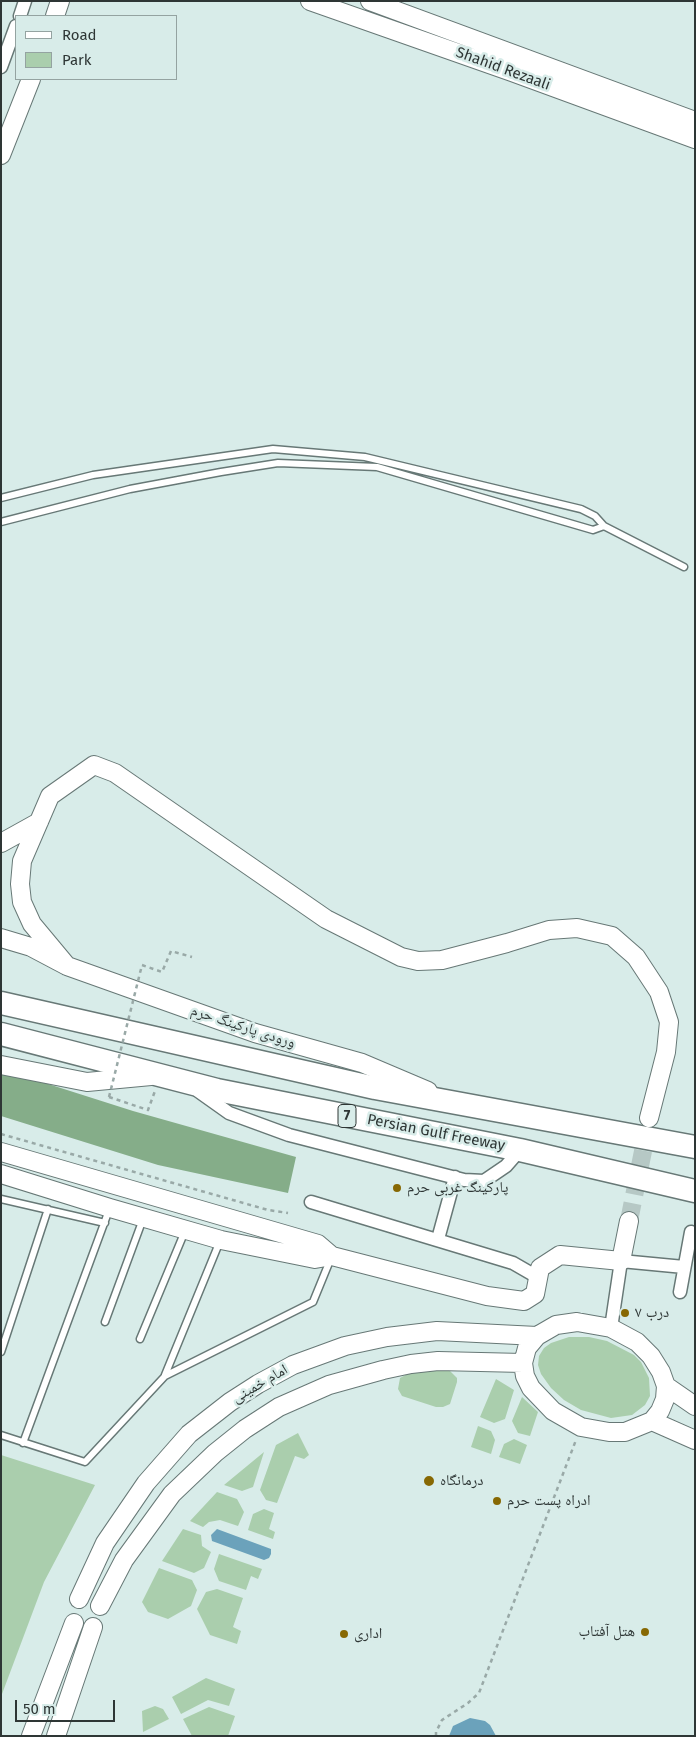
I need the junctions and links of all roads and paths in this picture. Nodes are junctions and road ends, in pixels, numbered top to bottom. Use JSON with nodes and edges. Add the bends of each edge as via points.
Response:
{"nodes":[{"id":1,"x":25,"y":1,"type":"edge"},
{"id":2,"x":60,"y":1,"type":"edge"},
{"id":3,"x":310,"y":1,"type":"edge"},
{"id":4,"x":370,"y":1,"type":"edge"},
{"id":5,"x":20,"y":15,"type":"edge"},
{"id":6,"x":55,"y":15,"type":"edge"},
{"id":7,"x":15,"y":29,"type":"edge"},
{"id":8,"x":1,"y":67,"type":"edge"},
{"id":9,"x":31,"y":80,"type":"edge"},
{"id":10,"x":695,"y":121,"type":"edge"},
{"id":11,"x":695,"y":139,"type":"edge"},
{"id":12,"x":1,"y":155,"type":"edge"},
{"id":13,"x":1,"y":498,"type":"edge"},
{"id":14,"x":1,"y":522,"type":"edge"},
{"id":15,"x":604,"y":526,"type":"junction"},
{"id":16,"x":684,"y":567,"type":"dead end"},
{"id":17,"x":39,"y":822,"type":"junction"},
{"id":18,"x":1,"y":843,"type":"edge"},
{"id":19,"x":1,"y":931,"type":"edge"},
{"id":20,"x":1,"y":938,"type":"edge"},
{"id":21,"x":31,"y":947,"type":"junction"},
{"id":22,"x":192,"y":957,"type":"dead end"},
{"id":23,"x":67,"y":966,"type":"junction"},
{"id":24,"x":1,"y":1003,"type":"edge"},
{"id":25,"x":1,"y":1034,"type":"edge"},
{"id":26,"x":1,"y":1065,"type":"edge"},
{"id":27,"x":160,"y":1075,"type":"junction"},
{"id":28,"x":186,"y":1082,"type":"junction"},
{"id":29,"x":456,"y":1103,"type":"junction"},
{"id":30,"x":148,"y":1110,"type":"dead end"},
{"id":31,"x":649,"y":1118,"type":"tunnel mouth"},
{"id":32,"x":1,"y":1134,"type":"edge"},
{"id":33,"x":695,"y":1147,"type":"edge"},
{"id":34,"x":520,"y":1150,"type":"junction"},
{"id":35,"x":1,"y":1152,"type":"edge"},
{"id":36,"x":1,"y":1174,"type":"edge"},
{"id":37,"x":455,"y":1178,"type":"junction"},
{"id":38,"x":695,"y":1191,"type":"edge"},
{"id":39,"x":1,"y":1199,"type":"edge"},
{"id":40,"x":311,"y":1202,"type":"dead end"},
{"id":41,"x":48,"y":1209,"type":"junction"},
{"id":42,"x":288,"y":1213,"type":"dead end"},
{"id":43,"x":107,"y":1216,"type":"junction"},
{"id":44,"x":144,"y":1218,"type":"junction"},
{"id":45,"x":629,"y":1221,"type":"tunnel mouth"},
{"id":46,"x":185,"y":1230,"type":"junction"},
{"id":47,"x":691,"y":1232,"type":"dead end"},
{"id":48,"x":438,"y":1239,"type":"junction"},
{"id":49,"x":221,"y":1240,"type":"junction"},
{"id":50,"x":332,"y":1256,"type":"junction"},
{"id":51,"x":621,"y":1261,"type":"junction"},
{"id":52,"x":684,"y":1267,"type":"junction"},
{"id":53,"x":538,"y":1278,"type":"junction"},
{"id":54,"x":680,"y":1292,"type":"dead end"},
{"id":55,"x":105,"y":1322,"type":"dead end"},
{"id":56,"x":611,"y":1328,"type":"junction"},
{"id":57,"x":537,"y":1336,"type":"junction"},
{"id":58,"x":140,"y":1339,"type":"dead end"},
{"id":59,"x":1,"y":1352,"type":"edge"},
{"id":60,"x":523,"y":1364,"type":"junction"},
{"id":61,"x":165,"y":1376,"type":"junction"},
{"id":62,"x":666,"y":1386,"type":"junction"},
{"id":63,"x":695,"y":1406,"type":"edge"},
{"id":64,"x":652,"y":1421,"type":"junction"},
{"id":65,"x":581,"y":1427,"type":"junction"},
{"id":66,"x":1,"y":1435,"type":"edge"},
{"id":67,"x":695,"y":1440,"type":"edge"},
{"id":68,"x":23,"y":1443,"type":"junction"},
{"id":69,"x":79,"y":1599,"type":"junction"},
{"id":70,"x":100,"y":1606,"type":"junction"},
{"id":71,"x":74,"y":1624,"type":"junction"},
{"id":72,"x":93,"y":1627,"type":"junction"},
{"id":73,"x":31,"y":1736,"type":"edge"},
{"id":74,"x":56,"y":1736,"type":"edge"},
{"id":75,"x":436,"y":1736,"type":"edge"}],
"edges":[{"from":1,"to":5,"type":"street"},
{"from":2,"to":6,"type":"street"},
{"from":3,"to":11,"type":"street","name":"Shahid Rezaali"},
{"from":4,"to":10,"type":"street","name":"Shahid Rezaali"},
{"from":7,"to":8,"type":"street"},
{"from":9,"to":12,"type":"street"},
{"from":13,"to":15,"type":"lane","via":[[93,475],[273,449],[365,457],[581,508]]},
{"from":14,"to":15,"type":"lane","via":[[130,489],[278,463],[377,467],[593,530]]},
{"from":15,"to":16,"type":"lane"},
{"from":17,"to":18,"type":"street"},
{"from":17,"to":23,"type":"street","via":[[22,860],[22,902],[32,924]]},
{"from":17,"to":31,"type":"street","via":[[50,796],[94,766],[115,773],[326,918],[401,958],[418,962],[442,960],[549,930],[577,928],[612,936],[636,957],[659,992],[669,1022],[666,1052]]},
{"from":19,"to":21,"type":"street"},
{"from":20,"to":21,"type":"street","name":"ورودی پارکینگ حرم"},
{"from":21,"to":23,"type":"street","name":"ورودی پارکینگ حرم"},
{"from":22,"to":30,"type":"path","bridge":true,"via":[[171,951],[162,972],[142,965],[109,1097]]},
{"from":23,"to":29,"type":"street","name":"ورودی پارکینگ حرم","via":[[255,1033],[362,1063]]},
{"from":24,"to":29,"type":"highway","number":"7","via":[[375,1088]]},
{"from":25,"to":27,"type":"highway","name":"Persian Gulf Freeway","number":"7"},
{"from":26,"to":27,"type":"street","via":[[86,1082]]},
{"from":27,"to":28,"type":"highway","name":"Persian Gulf Freeway","number":"7"},
{"from":28,"to":34,"type":"highway","name":"Persian Gulf Freeway","number":"7"},
{"from":28,"to":37,"type":"street","via":[[229,1113],[290,1135]]},
{"from":29,"to":33,"type":"highway","number":"7"},
{"from":32,"to":42,"type":"path"},
{"from":34,"to":37,"type":"street","via":[[506,1166],[484,1181]]},
{"from":34,"to":38,"type":"highway","name":"Persian Gulf Freeway","number":"7"},
{"from":35,"to":50,"type":"street","via":[[318,1244]]},
{"from":36,"to":43,"type":"street"},
{"from":37,"to":48,"type":"street"},
{"from":39,"to":41,"type":"lane"},
{"from":40,"to":48,"type":"street"},
{"from":41,"to":43,"type":"lane"},
{"from":41,"to":59,"type":"lane"},
{"from":43,"to":44,"type":"street"},
{"from":43,"to":68,"type":"lane"},
{"from":44,"to":46,"type":"street"},
{"from":44,"to":55,"type":"lane"},
{"from":45,"to":51,"type":"street"},
{"from":46,"to":49,"type":"street"},
{"from":46,"to":58,"type":"lane"},
{"from":47,"to":52,"type":"street"},
{"from":48,"to":53,"type":"street","via":[[513,1263]]},
{"from":49,"to":50,"type":"street","via":[[315,1259]]},
{"from":49,"to":61,"type":"lane"},
{"from":50,"to":53,"type":"street","via":[[488,1296],[524,1301],[535,1294]]},
{"from":50,"to":61,"type":"lane","via":[[313,1302]]},
{"from":51,"to":52,"type":"street"},
{"from":51,"to":53,"type":"street","via":[[560,1255],[540,1268]]},
{"from":51,"to":56,"type":"street"},
{"from":52,"to":54,"type":"street"},
{"from":56,"to":57,"type":"street","via":[[577,1322],[556,1325]]},
{"from":56,"to":62,"type":"street","via":[[637,1342],[651,1356]]},
{"from":57,"to":60,"type":"street","via":[[527,1348]]},
{"from":57,"to":69,"type":"street","name":"امام خمینی","via":[[437,1331],[387,1337],[328,1352],[293,1365],[258,1384],[189,1434],[146,1483],[105,1543]]},
{"from":60,"to":65,"type":"street","via":[[531,1388],[545,1404]]},
{"from":60,"to":70,"type":"street","name":"امام خمینی","via":[[438,1361],[411,1364],[330,1386],[279,1408],[214,1452],[172,1494],[124,1560]]},
{"from":61,"to":68,"type":"lane","via":[[85,1462]]},
{"from":62,"to":63,"type":"street"},
{"from":62,"to":64,"type":"street","via":[[665,1399]]},
{"from":64,"to":65,"type":"street","via":[[625,1432]]},
{"from":64,"to":67,"type":"street"},
{"from":65,"to":75,"type":"path","via":[[480,1693],[442,1720]]},
{"from":66,"to":68,"type":"lane"},
{"from":69,"to":70,"type":"street","via":[[93,1599]]},
{"from":69,"to":71,"type":"street","via":[[70,1610]]},
{"from":70,"to":72,"type":"street","via":[[101,1618]]},
{"from":71,"to":72,"type":"street","via":[[83,1629]]},
{"from":71,"to":73,"type":"street"},
{"from":72,"to":74,"type":"street"}]}
